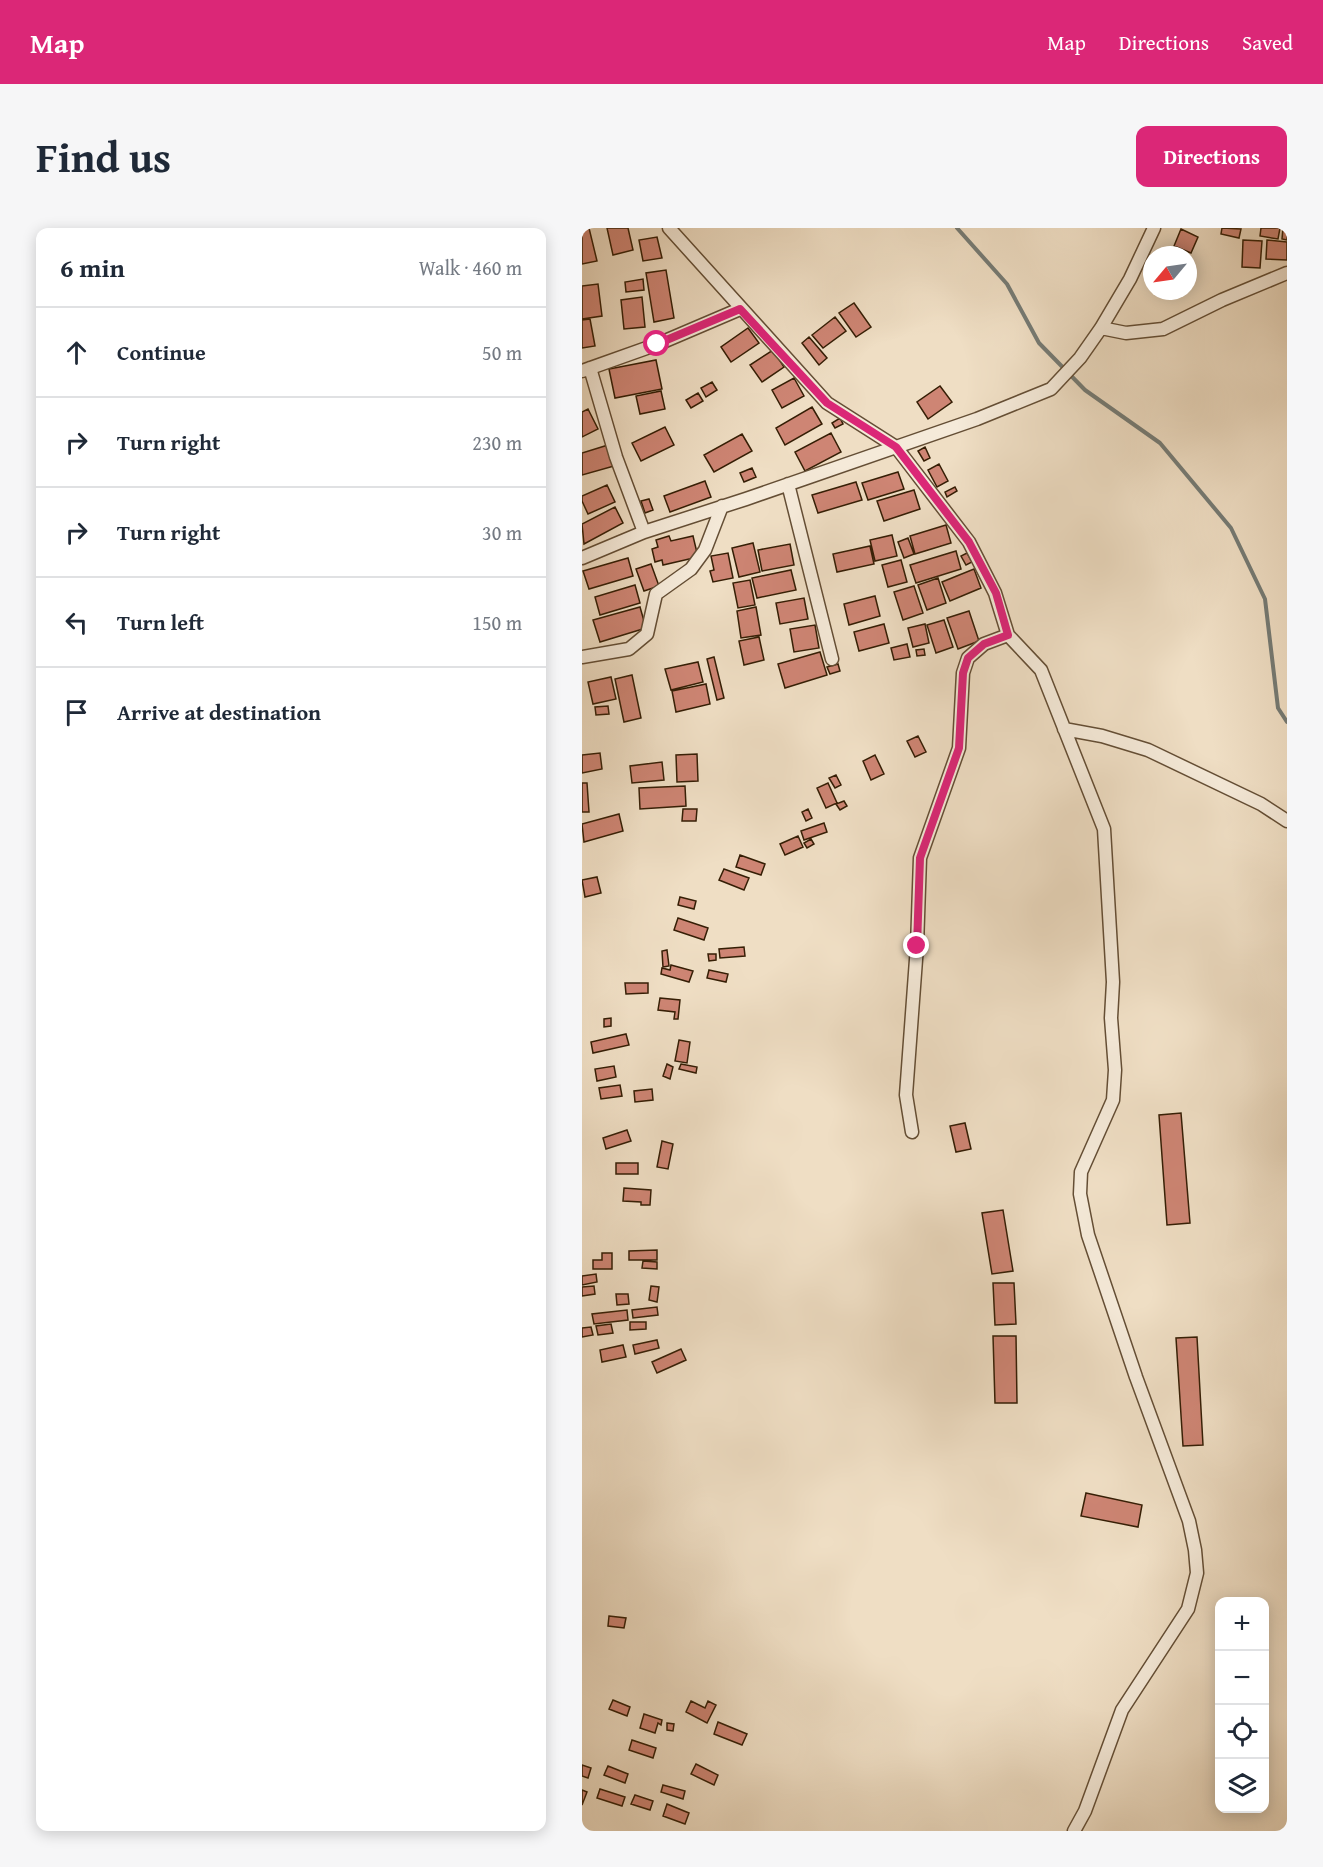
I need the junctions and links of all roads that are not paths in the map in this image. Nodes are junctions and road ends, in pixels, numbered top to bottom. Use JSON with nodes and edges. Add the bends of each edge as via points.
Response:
{"nodes":[{"id":1,"x":669,"y":228,"type":"edge"},
{"id":2,"x":1154,"y":228,"type":"edge"},
{"id":3,"x":1287,"y":273,"type":"edge"},
{"id":4,"x":740,"y":309,"type":"junction"},
{"id":5,"x":1101,"y":328,"type":"junction"},
{"id":6,"x":586,"y":369,"type":"edge"},
{"id":7,"x":896,"y":447,"type":"junction"},
{"id":8,"x":788,"y":484,"type":"junction"},
{"id":9,"x":722,"y":506,"type":"junction"},
{"id":10,"x":644,"y":532,"type":"junction"},
{"id":11,"x":582,"y":558,"type":"edge"},
{"id":12,"x":1008,"y":635,"type":"junction"},
{"id":13,"x":582,"y":657,"type":"edge"},
{"id":14,"x":832,"y":659,"type":"dead end"},
{"id":15,"x":1064,"y":729,"type":"junction"},
{"id":16,"x":1287,"y":821,"type":"edge"},
{"id":17,"x":912,"y":1132,"type":"dead end"},
{"id":18,"x":1074,"y":1831,"type":"edge"}],
"edges":[{"from":1,"to":4,"type":"street"},
{"from":2,"to":5,"type":"street"},
{"from":3,"to":5,"type":"street","via":[[1163,329],[1126,333]]},
{"from":4,"to":6,"type":"street"},
{"from":4,"to":7,"type":"street","via":[[827,403]]},
{"from":5,"to":7,"type":"street","via":[[1052,389]]},
{"from":6,"to":10,"type":"street"},
{"from":7,"to":8,"type":"street"},
{"from":7,"to":12,"type":"street","via":[[969,542],[996,593]]},
{"from":8,"to":9,"type":"street"},
{"from":8,"to":14,"type":"street"},
{"from":9,"to":10,"type":"street"},
{"from":9,"to":13,"type":"street","via":[[705,550],[691,569],[656,594],[647,634],[629,649]]},
{"from":10,"to":11,"type":"street"},
{"from":12,"to":15,"type":"street","via":[[1041,670]]},
{"from":12,"to":17,"type":"street","via":[[984,644],[965,665],[959,748],[920,858],[906,1095]]},
{"from":15,"to":16,"type":"street","via":[[1148,750],[1261,804]]},
{"from":15,"to":18,"type":"street","via":[[1104,828],[1113,982],[1113,1100],[1081,1172],[1080,1194],[1092,1246],[1189,1521],[1197,1573],[1188,1609],[1122,1710]]}]}
